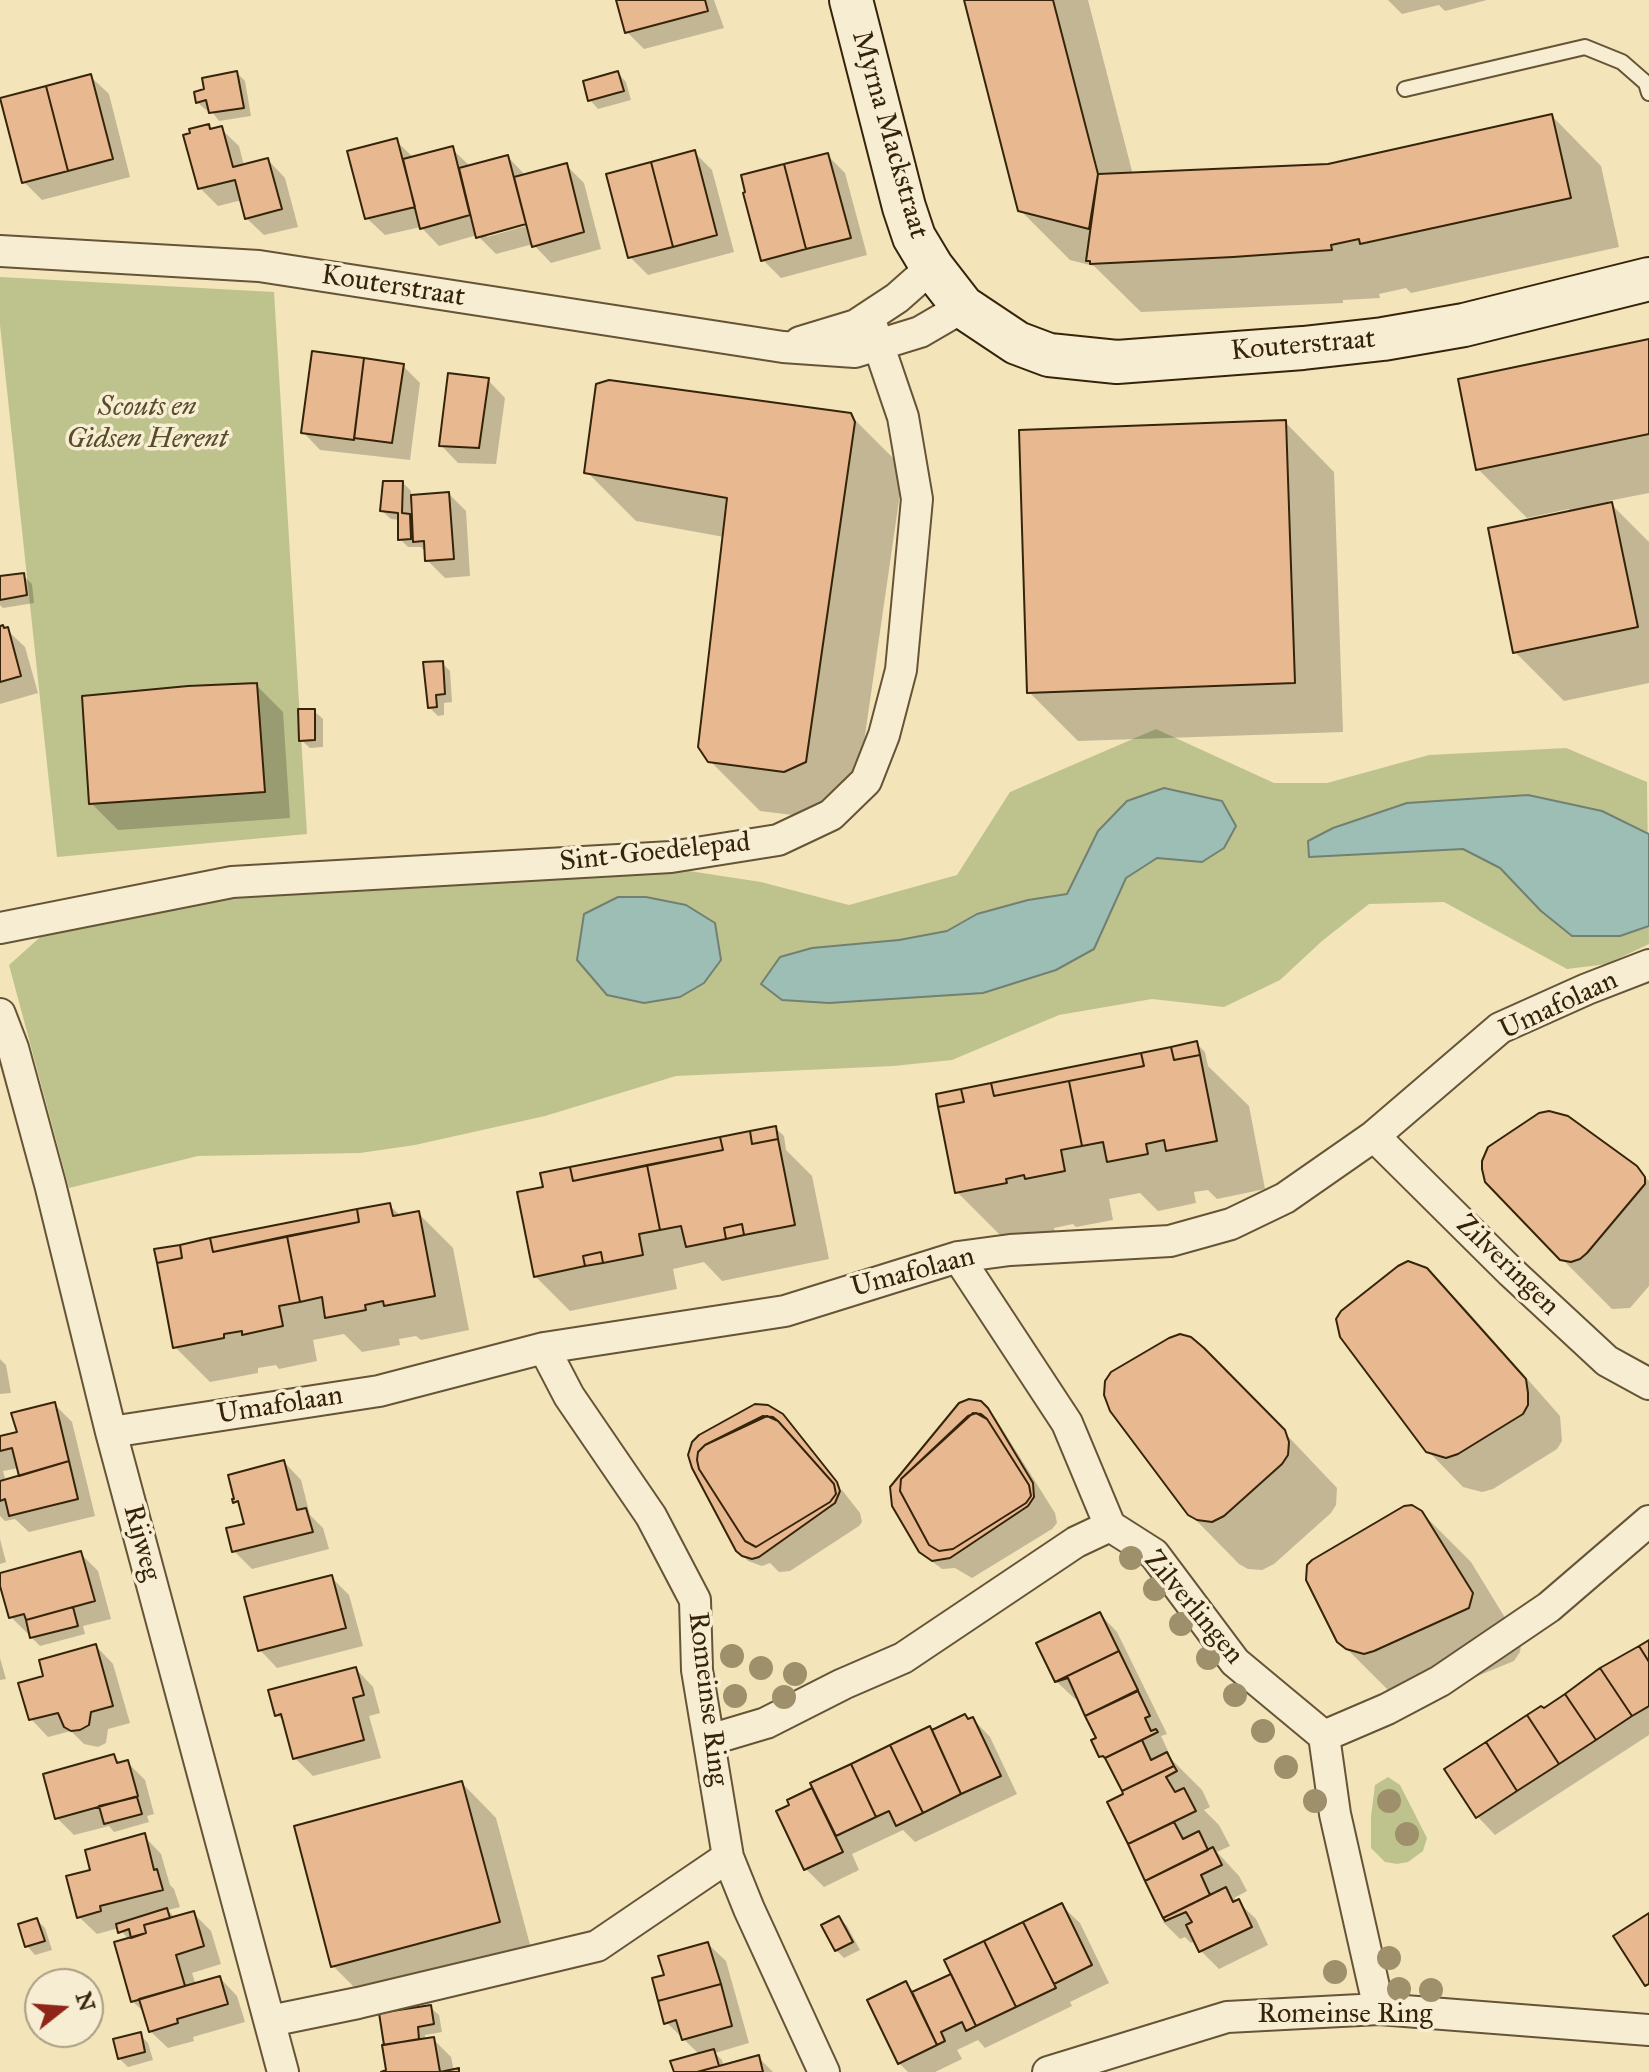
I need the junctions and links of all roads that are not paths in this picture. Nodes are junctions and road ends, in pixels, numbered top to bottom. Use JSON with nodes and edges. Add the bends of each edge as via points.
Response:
{"nodes":[{"id":1,"x":851,"y":0,"type":"edge"},
{"id":2,"x":1405,"y":89,"type":"dead end"},
{"id":3,"x":1649,"y":93,"type":"edge"},
{"id":4,"x":0,"y":251,"type":"edge"},
{"id":5,"x":932,"y":267,"type":"junction"},
{"id":6,"x":1649,"y":279,"type":"edge"},
{"id":7,"x":963,"y":307,"type":"junction"},
{"id":8,"x":874,"y":331,"type":"junction"},
{"id":9,"x":0,"y":928,"type":"edge"},
{"id":10,"x":1649,"y":965,"type":"edge"},
{"id":11,"x":0,"y":1014,"type":"edge"},
{"id":12,"x":1374,"y":1136,"type":"junction"},
{"id":13,"x":958,"y":1257,"type":"junction"},
{"id":14,"x":544,"y":1348,"type":"junction"},
{"id":15,"x":1649,"y":1384,"type":"edge"},
{"id":16,"x":111,"y":1432,"type":"junction"},
{"id":17,"x":1649,"y":1521,"type":"edge"},
{"id":18,"x":1110,"y":1526,"type":"junction"},
{"id":19,"x":1324,"y":1736,"type":"junction"},
{"id":20,"x":709,"y":1740,"type":"junction"},
{"id":21,"x":728,"y":1857,"type":"junction"},
{"id":22,"x":1379,"y":2009,"type":"junction"},
{"id":23,"x":270,"y":2021,"type":"junction"},
{"id":24,"x":1649,"y":2030,"type":"edge"},
{"id":25,"x":283,"y":2072,"type":"edge"},
{"id":26,"x":824,"y":2072,"type":"edge"},
{"id":27,"x":1048,"y":2072,"type":"edge"}],
"edges":[{"from":1,"to":5,"type":"street","name":"Myrna Mackstraat","via":[[904,207]]},
{"from":2,"to":3,"type":"lane","via":[[1585,47],[1622,62],[1646,83]]},
{"from":4,"to":8,"type":"street","name":"Kouterstraat","via":[[259,266],[783,347],[856,325]]},
{"from":5,"to":7,"type":"street","name":"Kouterstraat"},
{"from":5,"to":8,"type":"street","name":"Kouterstraat","via":[[897,298]]},
{"from":6,"to":7,"type":"street","name":"Kouterstraat","via":[[1464,325],[1383,339],[1117,362],[1049,355],[1017,343]]},
{"from":7,"to":8,"type":"street","name":"Kouterstraat","via":[[920,332]]},
{"from":8,"to":9,"type":"street","name":"Sint-Goedelepad","via":[[903,417],[917,499],[901,670],[884,735],[866,781],[831,815],[778,840],[671,857],[232,882]]},
{"from":10,"to":12,"type":"street","name":"Umafolaan","via":[[1500,1028]]},
{"from":11,"to":16,"type":"street","name":"Rijweg","via":[[50,1184]]},
{"from":12,"to":13,"type":"street","name":"Umafolaan","via":[[1285,1198],[1231,1224],[1170,1241]]},
{"from":12,"to":15,"type":"street","name":"Zilveringen","via":[[1607,1361]]},
{"from":13,"to":14,"type":"street","name":"Umafolaan","via":[[785,1311]]},
{"from":13,"to":18,"type":"street","via":[[1067,1423]]},
{"from":14,"to":16,"type":"street","name":"Umafolaan","via":[[379,1391]]},
{"from":14,"to":20,"type":"street","name":"Romeinse Ring","via":[[569,1396],[651,1516],[695,1600],[697,1670]]},
{"from":16,"to":23,"type":"street","name":"Rijweg"},
{"from":17,"to":19,"type":"street","via":[[1549,1607],[1440,1681]]},
{"from":18,"to":19,"type":"street","name":"Zilverlingen","via":[[1154,1554],[1235,1662]]},
{"from":18,"to":20,"type":"street","via":[[1076,1542],[903,1658],[766,1723]]},
{"from":19,"to":22,"type":"street","via":[[1335,1814]]},
{"from":20,"to":21,"type":"street","name":"Romeinse Ring"},
{"from":21,"to":23,"type":"street","via":[[597,1946]]},
{"from":21,"to":26,"type":"street","name":"Romeinse Ring"},
{"from":22,"to":24,"type":"street","name":"Romeinse Ring"},
{"from":22,"to":27,"type":"street","name":"Romeinse Ring","via":[[1227,2017]]},
{"from":23,"to":25,"type":"street","name":"Rijweg"}]}
